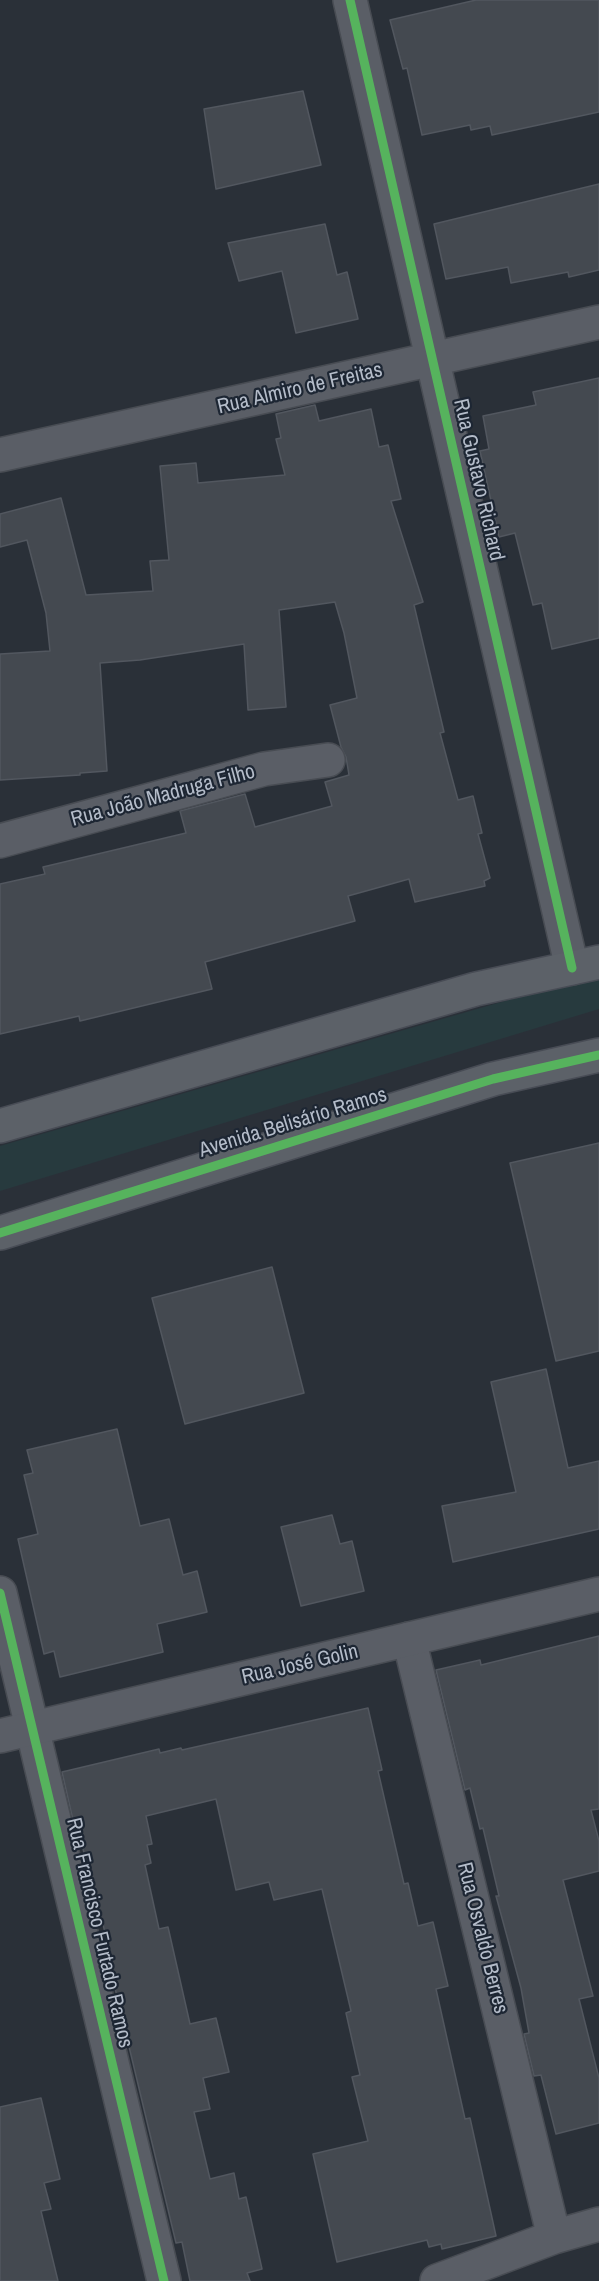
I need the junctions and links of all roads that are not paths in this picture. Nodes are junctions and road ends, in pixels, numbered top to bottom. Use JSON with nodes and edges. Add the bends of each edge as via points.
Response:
{"nodes":[{"id":1,"x":350,"y":0,"type":"edge"},
{"id":2,"x":599,"y":322,"type":"edge"},
{"id":3,"x":432,"y":359,"type":"junction"},
{"id":4,"x":0,"y":455,"type":"edge"},
{"id":5,"x":328,"y":760,"type":"dead end"},
{"id":6,"x":0,"y":841,"type":"edge"},
{"id":7,"x":585,"y":965,"type":"edge"},
{"id":8,"x":599,"y":1055,"type":"edge"},
{"id":9,"x":0,"y":1126,"type":"edge"},
{"id":10,"x":0,"y":1233,"type":"edge"},
{"id":11,"x":0,"y":1593,"type":"edge"},
{"id":12,"x":599,"y":1594,"type":"edge"},
{"id":13,"x":409,"y":1639,"type":"junction"},
{"id":14,"x":32,"y":1729,"type":"junction"},
{"id":15,"x":0,"y":1736,"type":"edge"},
{"id":16,"x":599,"y":2224,"type":"edge"},
{"id":17,"x":554,"y":2237,"type":"junction"},
{"id":18,"x":164,"y":2281,"type":"edge"},
{"id":19,"x":437,"y":2281,"type":"edge"}],
"edges":[{"from":1,"to":3,"type":"street","name":"Rua Gustavo Richard"},
{"from":2,"to":3,"type":"street","name":"Rua Almiro de Freitas"},
{"from":3,"to":4,"type":"street","name":"Rua Almiro de Freitas"},
{"from":3,"to":7,"type":"street","name":"Rua Gustavo Richard"},
{"from":5,"to":6,"type":"street","name":"Rua João Madruga Filho","via":[[264,769]]},
{"from":7,"to":9,"type":"main road","via":[[476,989]]},
{"from":8,"to":10,"type":"main road","name":"Avenida Belisário Ramos","via":[[494,1079]]},
{"from":11,"to":14,"type":"street","name":"Rua Francisco Furtado Ramos"},
{"from":12,"to":13,"type":"street","name":"Rua José Golin"},
{"from":13,"to":14,"type":"street","name":"Rua José Golin"},
{"from":13,"to":17,"type":"street","name":"Rua Osvaldo Berres"},
{"from":14,"to":15,"type":"street","name":"Rua José Golin"},
{"from":14,"to":18,"type":"street","name":"Rua Francisco Furtado Ramos"},
{"from":16,"to":17,"type":"street"},
{"from":17,"to":19,"type":"street"}]}
